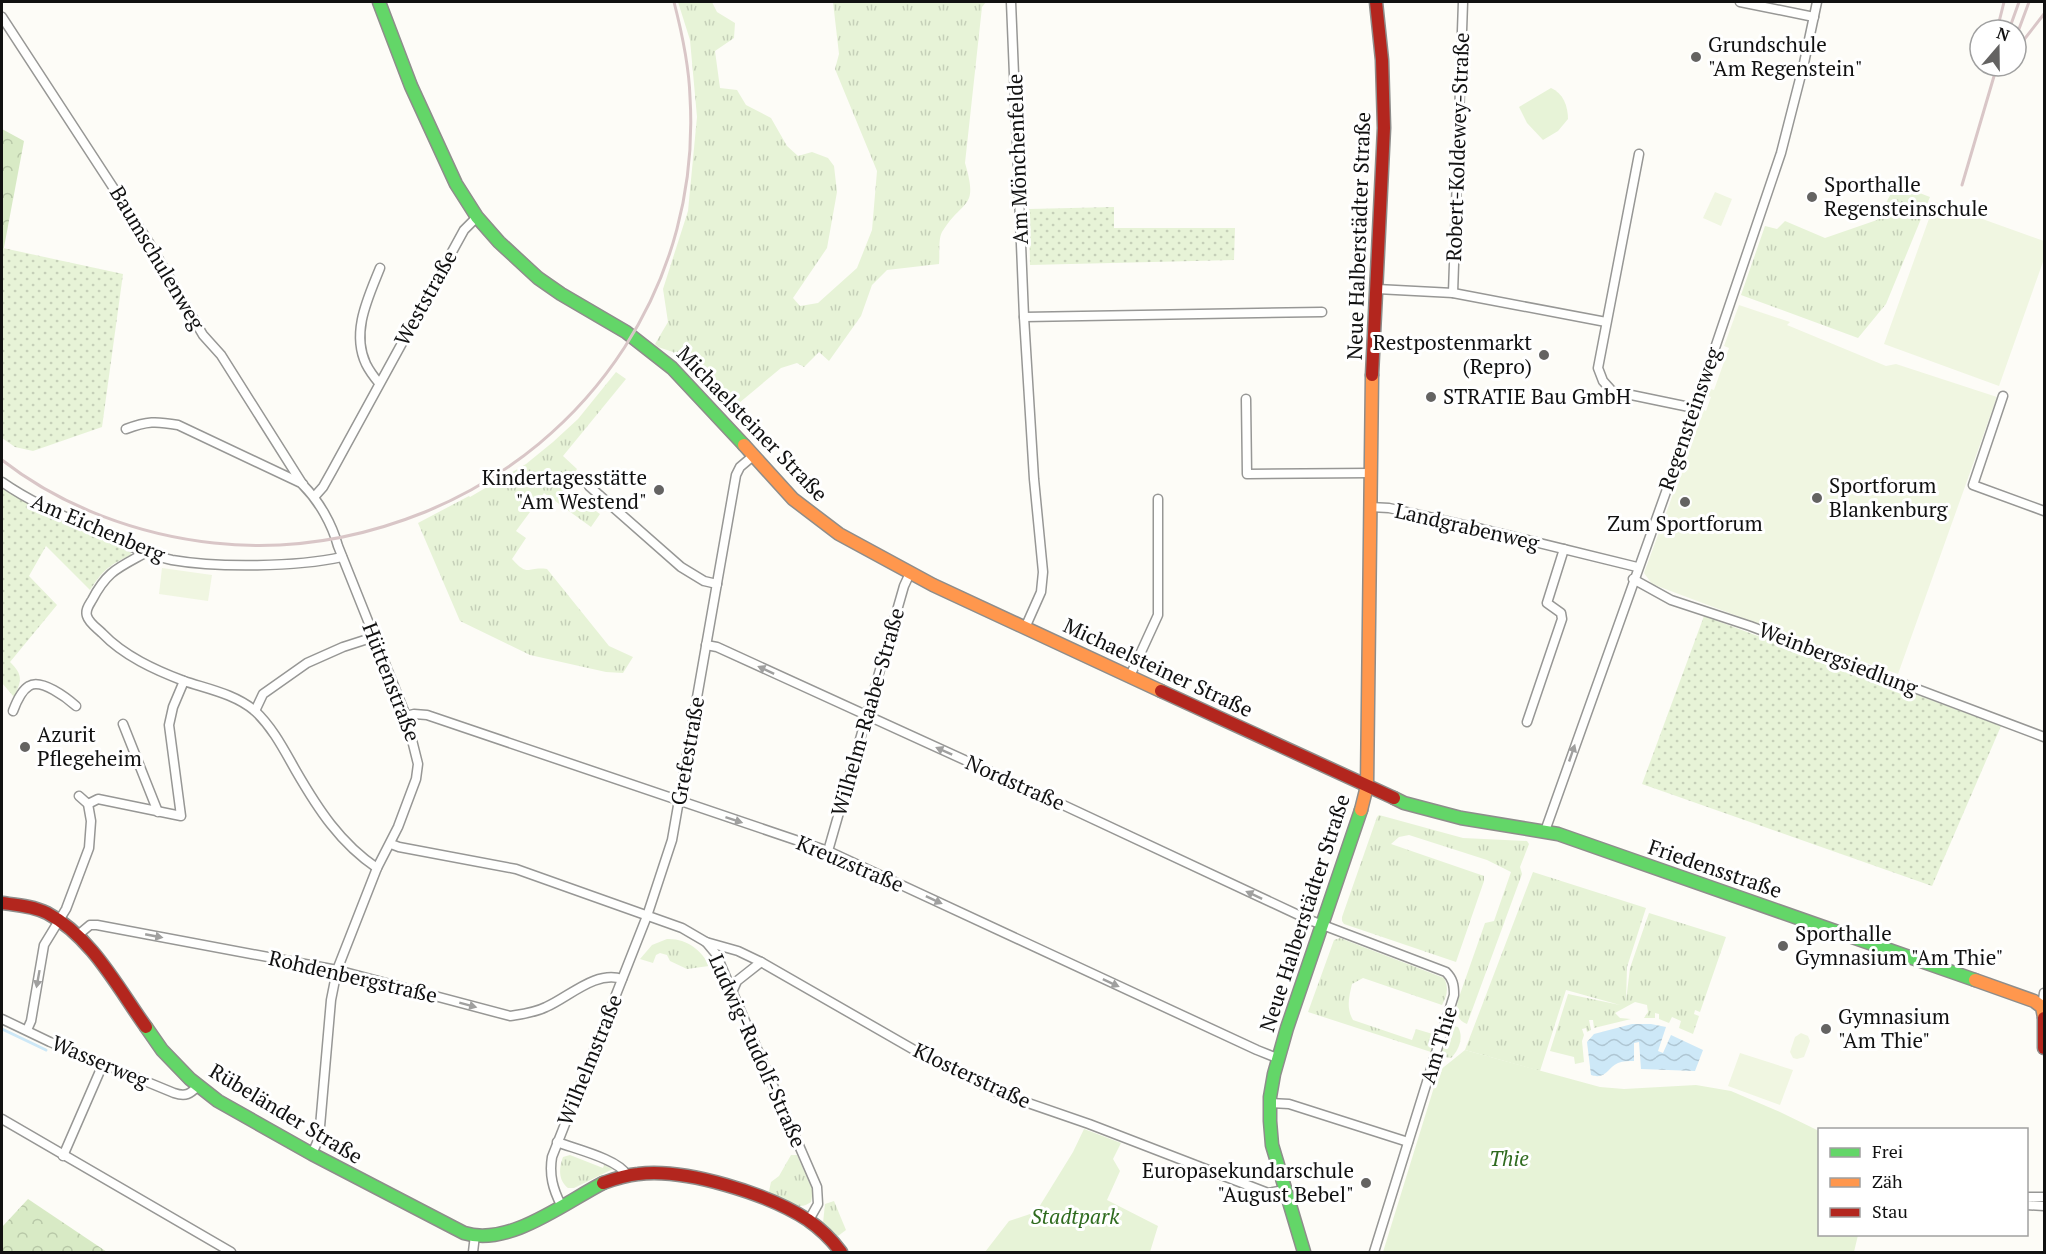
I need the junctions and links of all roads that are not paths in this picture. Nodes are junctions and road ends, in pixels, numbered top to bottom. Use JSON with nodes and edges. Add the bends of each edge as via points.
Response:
{"nodes":[{"id":1,"x":379,"y":2,"type":"edge"},
{"id":2,"x":1011,"y":2,"type":"edge"},
{"id":3,"x":1376,"y":2,"type":"edge"},
{"id":4,"x":1463,"y":2,"type":"edge"},
{"id":5,"x":1740,"y":2,"type":"edge"},
{"id":6,"x":1816,"y":2,"type":"edge"},
{"id":7,"x":2,"y":17,"type":"edge"},
{"id":8,"x":1814,"y":17,"type":"junction"},
{"id":9,"x":1639,"y":154,"type":"dead end"},
{"id":10,"x":477,"y":217,"type":"junction"},
{"id":11,"x":380,"y":268,"type":"dead end"},
{"id":12,"x":1377,"y":289,"type":"junction"},
{"id":13,"x":1453,"y":293,"type":"junction"},
{"id":14,"x":1322,"y":312,"type":"dead end"},
{"id":15,"x":1024,"y":317,"type":"junction"},
{"id":16,"x":1606,"y":322,"type":"junction"},
{"id":17,"x":379,"y":383,"type":"junction"},
{"id":18,"x":2003,"y":396,"type":"dead end"},
{"id":19,"x":1246,"y":399,"type":"dead end"},
{"id":20,"x":1694,"y":408,"type":"junction"},
{"id":21,"x":126,"y":429,"type":"dead end"},
{"id":22,"x":753,"y":456,"type":"junction"},
{"id":23,"x":1371,"y":473,"type":"junction"},
{"id":24,"x":2,"y":482,"type":"edge"},
{"id":25,"x":303,"y":485,"type":"junction"},
{"id":26,"x":589,"y":486,"type":"dead end"},
{"id":27,"x":315,"y":496,"type":"junction"},
{"id":28,"x":1158,"y":499,"type":"dead end"},
{"id":29,"x":1370,"y":507,"type":"junction"},
{"id":30,"x":2044,"y":511,"type":"edge"},
{"id":31,"x":1564,"y":549,"type":"junction"},
{"id":32,"x":145,"y":553,"type":"junction"},
{"id":33,"x":342,"y":558,"type":"junction"},
{"id":34,"x":1637,"y":567,"type":"junction"},
{"id":35,"x":910,"y":573,"type":"junction"},
{"id":36,"x":1633,"y":579,"type":"junction"},
{"id":37,"x":717,"y":584,"type":"junction"},
{"id":38,"x":1025,"y":628,"type":"junction"},
{"id":39,"x":374,"y":637,"type":"junction"},
{"id":40,"x":706,"y":645,"type":"junction"},
{"id":41,"x":1130,"y":676,"type":"junction"},
{"id":42,"x":184,"y":681,"type":"junction"},
{"id":43,"x":76,"y":706,"type":"dead end"},
{"id":44,"x":13,"y":711,"type":"dead end"},
{"id":45,"x":255,"y":711,"type":"junction"},
{"id":46,"x":406,"y":716,"type":"junction"},
{"id":47,"x":865,"y":716,"type":"junction"},
{"id":48,"x":1527,"y":722,"type":"dead end"},
{"id":49,"x":123,"y":723,"type":"dead end"},
{"id":50,"x":2044,"y":737,"type":"edge"},
{"id":51,"x":1367,"y":786,"type":"junction"},
{"id":52,"x":79,"y":796,"type":"dead end"},
{"id":53,"x":679,"y":801,"type":"junction"},
{"id":54,"x":88,"y":804,"type":"junction"},
{"id":55,"x":158,"y":812,"type":"junction"},
{"id":56,"x":1545,"y":831,"type":"junction"},
{"id":57,"x":391,"y":843,"type":"junction"},
{"id":58,"x":828,"y":851,"type":"junction"},
{"id":59,"x":377,"y":868,"type":"junction"},
{"id":60,"x":2,"y":903,"type":"edge"},
{"id":61,"x":647,"y":916,"type":"junction"},
{"id":62,"x":59,"y":920,"type":"junction"},
{"id":63,"x":1322,"y":926,"type":"junction"},
{"id":64,"x":78,"y":935,"type":"junction"},
{"id":65,"x":706,"y":942,"type":"junction"},
{"id":66,"x":761,"y":962,"type":"junction"},
{"id":67,"x":337,"y":970,"type":"junction"},
{"id":68,"x":622,"y":979,"type":"junction"},
{"id":69,"x":733,"y":990,"type":"junction"},
{"id":70,"x":2044,"y":993,"type":"edge"},
{"id":71,"x":2044,"y":1012,"type":"edge"},
{"id":72,"x":2,"y":1019,"type":"edge"},
{"id":73,"x":27,"y":1030,"type":"junction"},
{"id":74,"x":2044,"y":1048,"type":"edge"},
{"id":75,"x":1277,"y":1058,"type":"junction"},
{"id":76,"x":103,"y":1064,"type":"junction"},
{"id":77,"x":198,"y":1086,"type":"junction"},
{"id":78,"x":1270,"y":1103,"type":"junction"},
{"id":79,"x":2,"y":1119,"type":"edge"},
{"id":80,"x":557,"y":1142,"type":"junction"},
{"id":81,"x":1408,"y":1142,"type":"junction"},
{"id":82,"x":312,"y":1154,"type":"junction"},
{"id":83,"x":63,"y":1156,"type":"junction"},
{"id":84,"x":627,"y":1175,"type":"junction"},
{"id":85,"x":1284,"y":1190,"type":"junction"},
{"id":86,"x":2028,"y":1197,"type":"edge"},
{"id":87,"x":2044,"y":1197,"type":"edge"},
{"id":88,"x":561,"y":1205,"type":"junction"},
{"id":89,"x":2028,"y":1205,"type":"edge"},
{"id":90,"x":2044,"y":1206,"type":"edge"},
{"id":91,"x":809,"y":1220,"type":"junction"},
{"id":92,"x":475,"y":1235,"type":"junction"},
{"id":93,"x":231,"y":1252,"type":"edge"},
{"id":94,"x":473,"y":1252,"type":"edge"},
{"id":95,"x":841,"y":1252,"type":"edge"},
{"id":96,"x":1304,"y":1252,"type":"edge"},
{"id":97,"x":1374,"y":1252,"type":"edge"}],
"edges":[{"from":1,"to":10,"type":"main road","name":"Michaelsteiner Straße","via":[[411,86],[451,173]]},
{"from":2,"to":15,"type":"street","name":"Am Mönchenfelde"},
{"from":3,"to":12,"type":"main road","name":"Neue Halberstädter Straße","via":[[1384,128]]},
{"from":4,"to":13,"type":"street","name":"Robert-Koldewey-Straße"},
{"from":5,"to":8,"type":"street"},
{"from":6,"to":8,"type":"street","name":"Regensteinsweg"},
{"from":7,"to":25,"type":"street","name":"Baumschulenweg"},
{"from":8,"to":20,"type":"street","name":"Regensteinsweg","via":[[1781,153]]},
{"from":9,"to":16,"type":"street"},
{"from":10,"to":17,"type":"street","name":"Weststraße","via":[[464,230]]},
{"from":10,"to":22,"type":"main road","name":"Michaelsteiner Straße","via":[[538,278],[626,332],[672,368]]},
{"from":11,"to":17,"type":"street","name":"Weststraße","via":[[361,321],[360,345],[365,363]]},
{"from":12,"to":13,"type":"street","name":"Robert-Koldewey-Straße"},
{"from":12,"to":23,"type":"main road","name":"Neue Halberstädter Straße"},
{"from":13,"to":16,"type":"street","name":"Robert-Koldewey-Straße"},
{"from":14,"to":15,"type":"street"},
{"from":15,"to":38,"type":"street","name":"Am Mönchenfelde","via":[[1044,582]]},
{"from":16,"to":20,"type":"street","via":[[1598,368],[1612,391]]},
{"from":17,"to":27,"type":"street","name":"Weststraße"},
{"from":18,"to":30,"type":"street","via":[[1973,484]]},
{"from":19,"to":23,"type":"street","via":[[1247,474]]},
{"from":20,"to":34,"type":"street","name":"Regensteinsweg"},
{"from":21,"to":25,"type":"street","via":[[145,422],[178,425]]},
{"from":22,"to":35,"type":"main road","name":"Michaelsteiner Straße","via":[[815,517]]},
{"from":22,"to":37,"type":"street","name":"Grefestraße","via":[[736,475]]},
{"from":23,"to":29,"type":"main road","name":"Neue Halberstädter Straße"},
{"from":24,"to":32,"type":"street","name":"Am Eichenberg","via":[[21,495]]},
{"from":25,"to":27,"type":"street","name":"Baumschulenweg"},
{"from":26,"to":37,"type":"street","via":[[681,567]]},
{"from":27,"to":33,"type":"street","name":"Hüttenstraße","via":[[333,529]]},
{"from":28,"to":41,"type":"street","via":[[1158,615]]},
{"from":29,"to":31,"type":"street","name":"Landgrabenweg"},
{"from":29,"to":51,"type":"main road","name":"Neue Halberstädter Straße"},
{"from":31,"to":34,"type":"street","name":"Landgrabenweg"},
{"from":31,"to":48,"type":"street","name":"Landgrabenweg","via":[[1547,603],[1561,613],[1562,619]]},
{"from":32,"to":33,"type":"street","name":"Am Eichenberg","via":[[213,564]]},
{"from":32,"to":42,"type":"street","via":[[110,573],[86,612],[88,620],[129,655]]},
{"from":33,"to":39,"type":"street","name":"Hüttenstraße"},
{"from":34,"to":36,"type":"street","name":"Regensteinsweg"},
{"from":35,"to":38,"type":"main road","name":"Michaelsteiner Straße"},
{"from":35,"to":47,"type":"street","name":"Wilhelm-Raabe-Straße"},
{"from":36,"to":50,"type":"street","name":"Weinbergsiedlung","via":[[1671,600]]},
{"from":56,"to":36,"type":"street","name":"Regensteinsweg","one_way":true},
{"from":37,"to":40,"type":"street","name":"Grefestraße"},
{"from":38,"to":41,"type":"main road","name":"Michaelsteiner Straße"},
{"from":39,"to":45,"type":"street","via":[[307,663],[262,694]]},
{"from":39,"to":46,"type":"street","name":"Hüttenstraße"},
{"from":47,"to":40,"type":"street","name":"Nordstraße","one_way":true},
{"from":40,"to":53,"type":"street","name":"Grefestraße"},
{"from":41,"to":51,"type":"main road","name":"Michaelsteiner Straße"},
{"from":42,"to":45,"type":"street","via":[[227,694]]},
{"from":42,"to":55,"type":"street","via":[[169,725],[181,816]]},
{"from":43,"to":44,"type":"street","via":[[50,689],[32,684]]},
{"from":45,"to":59,"type":"street","via":[[272,730],[331,826]]},
{"from":46,"to":53,"type":"street","name":"Kreuzstraße","via":[[427,715]]},
{"from":46,"to":57,"type":"street","name":"Hüttenstraße","via":[[418,764]]},
{"from":47,"to":58,"type":"street","name":"Wilhelm-Raabe-Straße"},
{"from":63,"to":47,"type":"street","name":"Nordstraße","one_way":true},
{"from":49,"to":55,"type":"street"},
{"from":51,"to":56,"type":"main road","name":"Friedensstraße","via":[[1437,813]]},
{"from":51,"to":63,"type":"main road","name":"Neue Halberstädter Straße"},
{"from":52,"to":54,"type":"street"},
{"from":53,"to":58,"type":"street","name":"Kreuzstraße","one_way":true},
{"from":53,"to":61,"type":"street","name":"Grefestraße","via":[[672,840]]},
{"from":54,"to":55,"type":"street","via":[[98,799]]},
{"from":54,"to":62,"type":"street","via":[[89,848]]},
{"from":56,"to":71,"type":"main road","name":"Friedensstraße","via":[[2034,1001]]},
{"from":57,"to":59,"type":"street","name":"Hüttenstraße"},
{"from":57,"to":61,"type":"street","name":"Ludwig-Rudolf-Straße","via":[[516,869]]},
{"from":58,"to":75,"type":"street","name":"Kreuzstraße","one_way":true},
{"from":59,"to":67,"type":"street","name":"Hüttenstraße"},
{"from":60,"to":62,"type":"main road","name":"Rübeländer Straße","via":[[36,909]]},
{"from":61,"to":65,"type":"street","name":"Ludwig-Rudolf-Straße","via":[[682,928]]},
{"from":61,"to":68,"type":"street","name":"Wilhelmstraße"},
{"from":62,"to":64,"type":"main road","name":"Rübeländer Straße"},
{"from":62,"to":73,"type":"street","one_way":true,"via":[[44,945]]},
{"from":63,"to":75,"type":"main road","name":"Neue Halberstädter Straße"},
{"from":63,"to":81,"type":"street","name":"Am Thie","via":[[1440,968],[1454,985]]},
{"from":64,"to":67,"type":"street","name":"Rohdenbergstraße","one_way":true,"via":[[97,925]]},
{"from":64,"to":77,"type":"main road","name":"Rübeländer Straße","via":[[162,1050]]},
{"from":65,"to":66,"type":"street","name":"Klosterstraße"},
{"from":65,"to":69,"type":"street","name":"Ludwig-Rudolf-Straße"},
{"from":66,"to":69,"type":"street","via":[[737,981]]},
{"from":66,"to":85,"type":"street","name":"Klosterstraße","via":[[916,1051],[999,1093],[1268,1193]]},
{"from":67,"to":68,"type":"street","name":"Rohdenbergstraße","one_way":true,"via":[[510,1016],[546,1007],[602,977]]},
{"from":67,"to":82,"type":"street","name":"Hüttenstraße","via":[[319,1138]]},
{"from":68,"to":80,"type":"street","name":"Wilhelmstraße"},
{"from":69,"to":91,"type":"street","name":"Ludwig-Rudolf-Straße","via":[[817,1187],[818,1204]]},
{"from":70,"to":71,"type":"street"},
{"from":71,"to":74,"type":"main road"},
{"from":72,"to":73,"type":"street","name":"Wasserweg"},
{"from":73,"to":76,"type":"street","name":"Wasserweg"},
{"from":75,"to":78,"type":"main road","name":"Neue Halberstädter Straße"},
{"from":76,"to":77,"type":"street","name":"Wasserweg","via":[[181,1095],[188,1095]]},
{"from":76,"to":83,"type":"street"},
{"from":77,"to":82,"type":"main road","name":"Rübeländer Straße"},
{"from":78,"to":81,"type":"street","via":[[1289,1104]]},
{"from":78,"to":85,"type":"main road","name":"Neue Halberstädter Straße","via":[[1271,1138]]},
{"from":79,"to":83,"type":"street"},
{"from":80,"to":84,"type":"street","via":[[612,1162]]},
{"from":80,"to":88,"type":"street","name":"Wilhelmstraße","via":[[551,1178]]},
{"from":81,"to":97,"type":"street","name":"Am Thie"},
{"from":82,"to":92,"type":"main road","name":"Rübeländer Straße","via":[[432,1218]]},
{"from":83,"to":93,"type":"street"},
{"from":84,"to":88,"type":"main road","via":[[606,1181]]},
{"from":84,"to":91,"type":"main road","via":[[667,1174],[724,1185]]},
{"from":85,"to":96,"type":"main road","name":"Neue Halberstädter Straße"},
{"from":86,"to":87,"type":"street"},
{"from":88,"to":92,"type":"main road","via":[[516,1228]]},
{"from":89,"to":90,"type":"street"},
{"from":91,"to":95,"type":"main road"},
{"from":92,"to":94,"type":"street"}]}
